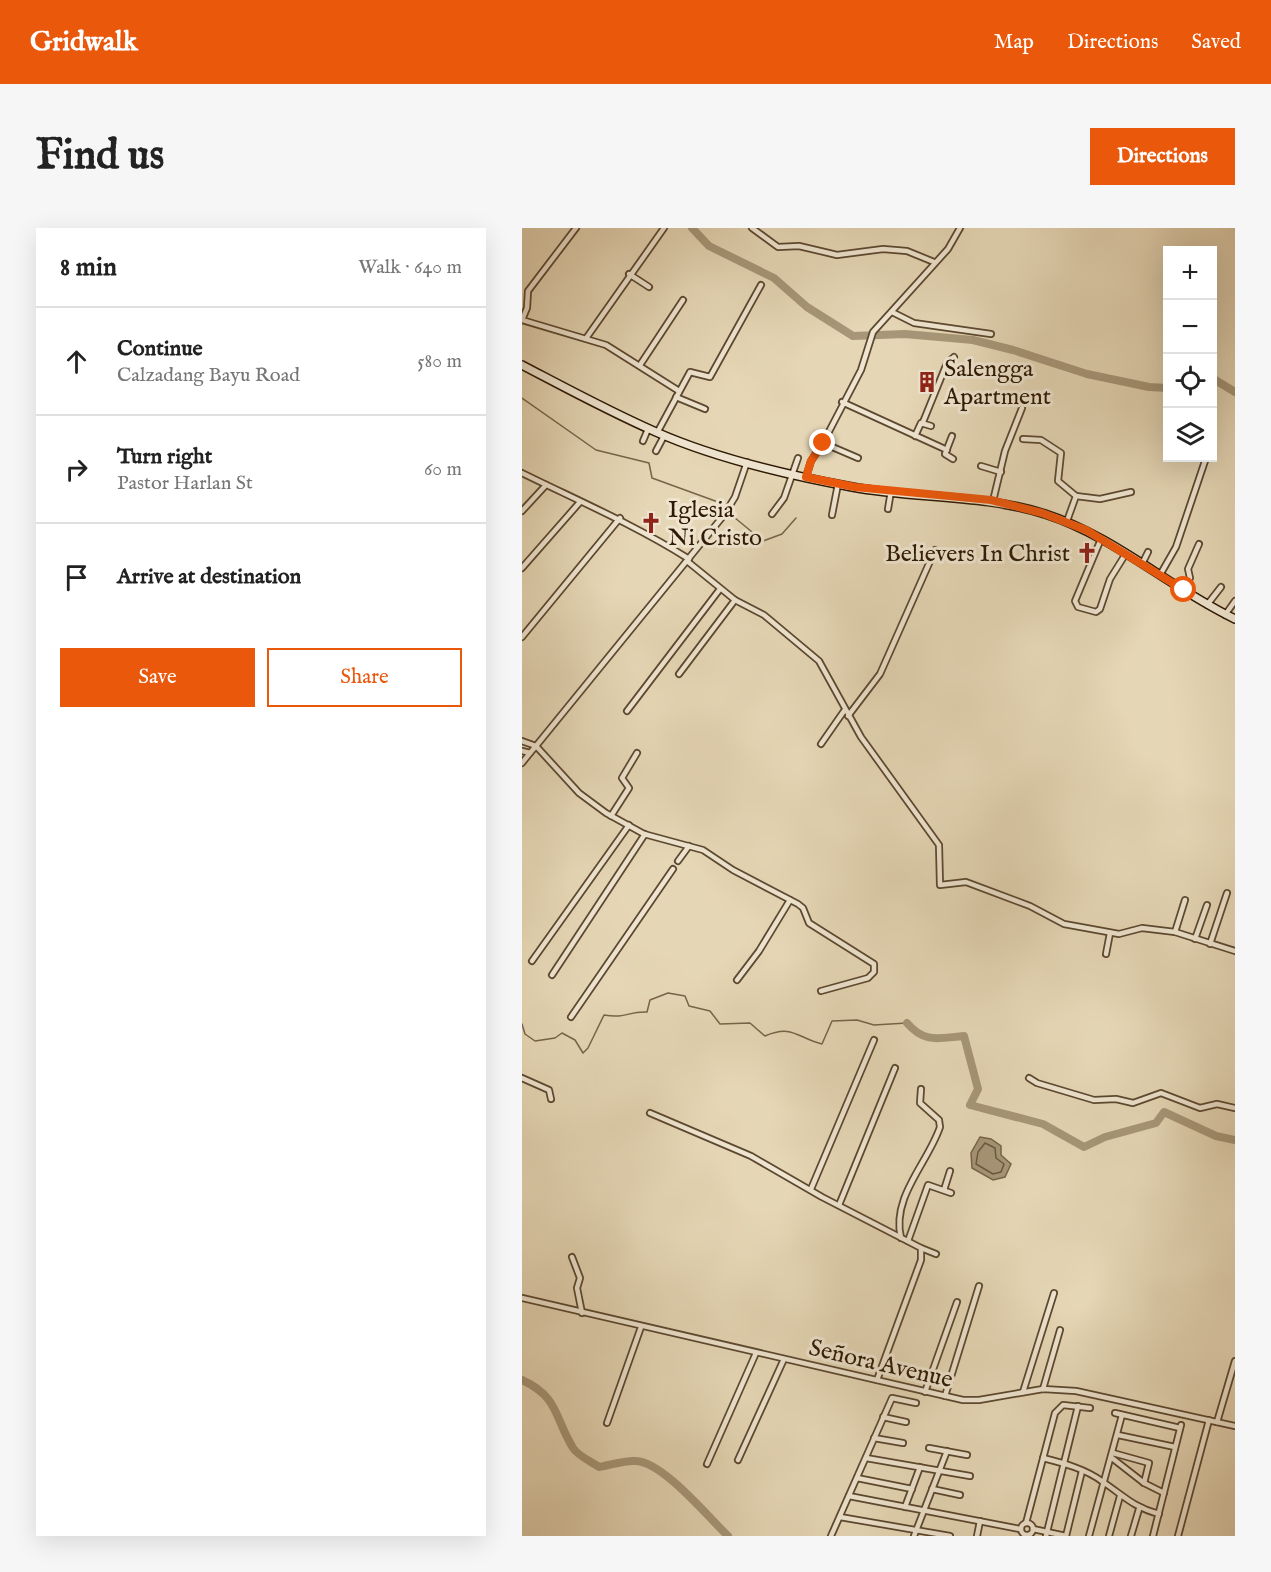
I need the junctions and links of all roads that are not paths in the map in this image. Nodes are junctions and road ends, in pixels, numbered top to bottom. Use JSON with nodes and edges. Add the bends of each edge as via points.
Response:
{"nodes":[{"id":1,"x":576,"y":228,"type":"edge"},
{"id":2,"x":664,"y":228,"type":"edge"},
{"id":3,"x":752,"y":228,"type":"edge"},
{"id":4,"x":960,"y":228,"type":"edge"},
{"id":5,"x":934,"y":262,"type":"junction"},
{"id":6,"x":629,"y":274,"type":"junction"},
{"id":7,"x":761,"y":285,"type":"dead end"},
{"id":8,"x":649,"y":287,"type":"dead end"},
{"id":9,"x":683,"y":300,"type":"dead end"},
{"id":10,"x":892,"y":312,"type":"junction"},
{"id":11,"x":991,"y":334,"type":"dead end"},
{"id":12,"x":587,"y":337,"type":"junction"},
{"id":13,"x":954,"y":357,"type":"dead end"},
{"id":14,"x":522,"y":365,"type":"edge"},
{"id":15,"x":640,"y":365,"type":"junction"},
{"id":16,"x":677,"y":394,"type":"junction"},
{"id":17,"x":843,"y":402,"type":"junction"},
{"id":18,"x":1022,"y":408,"type":"dead end"},
{"id":19,"x":705,"y":409,"type":"dead end"},
{"id":20,"x":923,"y":423,"type":"junction"},
{"id":21,"x":932,"y":426,"type":"dead end"},
{"id":22,"x":648,"y":429,"type":"junction"},
{"id":23,"x":661,"y":434,"type":"junction"},
{"id":24,"x":915,"y":435,"type":"junction"},
{"id":25,"x":952,"y":436,"type":"dead end"},
{"id":26,"x":1023,"y":439,"type":"dead end"},
{"id":27,"x":643,"y":441,"type":"dead end"},
{"id":28,"x":823,"y":443,"type":"junction"},
{"id":29,"x":946,"y":450,"type":"junction"},
{"id":30,"x":656,"y":451,"type":"dead end"},
{"id":31,"x":798,"y":458,"type":"dead end"},
{"id":32,"x":858,"y":458,"type":"dead end"},
{"id":33,"x":952,"y":459,"type":"dead end"},
{"id":34,"x":747,"y":462,"type":"junction"},
{"id":35,"x":1205,"y":462,"type":"edge"},
{"id":36,"x":981,"y":466,"type":"dead end"},
{"id":37,"x":1001,"y":472,"type":"junction"},
{"id":38,"x":522,"y":473,"type":"edge"},
{"id":39,"x":792,"y":473,"type":"junction"},
{"id":40,"x":806,"y":477,"type":"junction"},
{"id":41,"x":838,"y":484,"type":"junction"},
{"id":42,"x":546,"y":485,"type":"junction"},
{"id":43,"x":891,"y":491,"type":"junction"},
{"id":44,"x":1131,"y":492,"type":"dead end"},
{"id":45,"x":1076,"y":496,"type":"junction"},
{"id":46,"x":993,"y":501,"type":"junction"},
{"id":47,"x":580,"y":502,"type":"junction"},
{"id":48,"x":888,"y":509,"type":"dead end"},
{"id":49,"x":522,"y":511,"type":"edge"},
{"id":50,"x":772,"y":514,"type":"dead end"},
{"id":51,"x":832,"y":515,"type":"dead end"},
{"id":52,"x":620,"y":518,"type":"junction"},
{"id":53,"x":1067,"y":521,"type":"junction"},
{"id":54,"x":1101,"y":539,"type":"junction"},
{"id":55,"x":1198,"y":544,"type":"dead end"},
{"id":56,"x":935,"y":550,"type":"dead end"},
{"id":57,"x":1148,"y":552,"type":"dead end"},
{"id":58,"x":1125,"y":555,"type":"junction"},
{"id":59,"x":688,"y":560,"type":"junction"},
{"id":60,"x":1142,"y":564,"type":"junction"},
{"id":61,"x":522,"y":568,"type":"edge"},
{"id":62,"x":1160,"y":575,"type":"junction"},
{"id":63,"x":1221,"y":587,"type":"dead end"},
{"id":64,"x":720,"y":588,"type":"junction"},
{"id":65,"x":1184,"y":590,"type":"junction"},
{"id":66,"x":735,"y":600,"type":"junction"},
{"id":67,"x":1235,"y":601,"type":"edge"},
{"id":68,"x":1207,"y":605,"type":"junction"},
{"id":69,"x":1225,"y":615,"type":"junction"},
{"id":70,"x":1235,"y":619,"type":"edge"},
{"id":71,"x":522,"y":637,"type":"edge"},
{"id":72,"x":680,"y":674,"type":"dead end"},
{"id":73,"x":627,"y":711,"type":"dead end"},
{"id":74,"x":844,"y":711,"type":"junction"},
{"id":75,"x":848,"y":716,"type":"junction"},
{"id":76,"x":522,"y":741,"type":"edge"},
{"id":77,"x":821,"y":744,"type":"dead end"},
{"id":78,"x":536,"y":746,"type":"junction"},
{"id":79,"x":522,"y":751,"type":"edge"},
{"id":80,"x":530,"y":753,"type":"junction"},
{"id":81,"x":637,"y":753,"type":"dead end"},
{"id":82,"x":522,"y":763,"type":"edge"},
{"id":83,"x":611,"y":816,"type":"junction"},
{"id":84,"x":629,"y":825,"type":"junction"},
{"id":85,"x":645,"y":834,"type":"junction"},
{"id":86,"x":688,"y":846,"type":"junction"},
{"id":87,"x":678,"y":861,"type":"dead end"},
{"id":88,"x":673,"y":869,"type":"dead end"},
{"id":89,"x":1227,"y":893,"type":"dead end"},
{"id":90,"x":790,"y":900,"type":"junction"},
{"id":91,"x":1185,"y":900,"type":"dead end"},
{"id":92,"x":1207,"y":905,"type":"dead end"},
{"id":93,"x":1175,"y":932,"type":"junction"},
{"id":94,"x":1110,"y":933,"type":"junction"},
{"id":95,"x":1195,"y":939,"type":"junction"},
{"id":96,"x":1210,"y":944,"type":"junction"},
{"id":97,"x":1235,"y":951,"type":"edge"},
{"id":98,"x":1106,"y":954,"type":"dead end"},
{"id":99,"x":532,"y":961,"type":"dead end"},
{"id":100,"x":552,"y":975,"type":"dead end"},
{"id":101,"x":737,"y":980,"type":"dead end"},
{"id":102,"x":821,"y":991,"type":"dead end"},
{"id":103,"x":571,"y":1017,"type":"dead end"},
{"id":104,"x":874,"y":1040,"type":"dead end"},
{"id":105,"x":894,"y":1068,"type":"dead end"},
{"id":106,"x":522,"y":1078,"type":"edge"},
{"id":107,"x":1029,"y":1078,"type":"dead end"},
{"id":108,"x":921,"y":1089,"type":"dead end"},
{"id":109,"x":551,"y":1099,"type":"dead end"},
{"id":110,"x":1235,"y":1108,"type":"edge"},
{"id":111,"x":650,"y":1113,"type":"dead end"},
{"id":112,"x":950,"y":1171,"type":"dead end"},
{"id":113,"x":811,"y":1189,"type":"junction"},
{"id":114,"x":944,"y":1190,"type":"junction"},
{"id":115,"x":951,"y":1193,"type":"dead end"},
{"id":116,"x":839,"y":1205,"type":"junction"},
{"id":117,"x":901,"y":1238,"type":"junction"},
{"id":118,"x":908,"y":1241,"type":"junction"},
{"id":119,"x":921,"y":1248,"type":"junction"},
{"id":120,"x":936,"y":1254,"type":"dead end"},
{"id":121,"x":572,"y":1257,"type":"dead end"},
{"id":122,"x":980,"y":1286,"type":"dead end"},
{"id":123,"x":1054,"y":1293,"type":"dead end"},
{"id":124,"x":522,"y":1298,"type":"edge"},
{"id":125,"x":957,"y":1302,"type":"dead end"},
{"id":126,"x":582,"y":1313,"type":"junction"},
{"id":127,"x":641,"y":1327,"type":"junction"},
{"id":128,"x":1060,"y":1330,"type":"dead end"},
{"id":129,"x":756,"y":1353,"type":"junction"},
{"id":130,"x":784,"y":1359,"type":"junction"},
{"id":131,"x":1235,"y":1361,"type":"edge"},
{"id":132,"x":876,"y":1380,"type":"junction"},
{"id":133,"x":1043,"y":1389,"type":"junction"},
{"id":134,"x":925,"y":1392,"type":"junction"},
{"id":135,"x":1023,"y":1392,"type":"junction"},
{"id":136,"x":945,"y":1396,"type":"junction"},
{"id":137,"x":916,"y":1403,"type":"dead end"},
{"id":138,"x":1078,"y":1406,"type":"junction"},
{"id":139,"x":1090,"y":1408,"type":"dead end"},
{"id":140,"x":1115,"y":1413,"type":"dead end"},
{"id":141,"x":1122,"y":1415,"type":"junction"},
{"id":142,"x":883,"y":1417,"type":"junction"},
{"id":143,"x":1209,"y":1420,"type":"junction"},
{"id":144,"x":906,"y":1422,"type":"dead end"},
{"id":145,"x":1216,"y":1422,"type":"junction"},
{"id":146,"x":607,"y":1423,"type":"dead end"},
{"id":147,"x":1235,"y":1426,"type":"edge"},
{"id":148,"x":1118,"y":1435,"type":"junction"},
{"id":149,"x":874,"y":1438,"type":"junction"},
{"id":150,"x":903,"y":1443,"type":"dead end"},
{"id":151,"x":1175,"y":1447,"type":"junction"},
{"id":152,"x":929,"y":1448,"type":"dead end"},
{"id":153,"x":947,"y":1451,"type":"junction"},
{"id":154,"x":967,"y":1455,"type":"dead end"},
{"id":155,"x":1113,"y":1456,"type":"junction"},
{"id":156,"x":866,"y":1458,"type":"junction"},
{"id":157,"x":1043,"y":1458,"type":"junction"},
{"id":158,"x":738,"y":1460,"type":"dead end"},
{"id":159,"x":707,"y":1464,"type":"dead end"},
{"id":160,"x":1063,"y":1464,"type":"junction"},
{"id":161,"x":920,"y":1467,"type":"junction"},
{"id":162,"x":940,"y":1470,"type":"junction"},
{"id":163,"x":1083,"y":1471,"type":"junction"},
{"id":164,"x":970,"y":1476,"type":"dead end"},
{"id":165,"x":857,"y":1478,"type":"junction"},
{"id":166,"x":1103,"y":1481,"type":"junction"},
{"id":167,"x":1144,"y":1483,"type":"junction"},
{"id":168,"x":912,"y":1489,"type":"junction"},
{"id":169,"x":932,"y":1489,"type":"junction"},
{"id":170,"x":1164,"y":1493,"type":"junction"},
{"id":171,"x":960,"y":1495,"type":"dead end"},
{"id":172,"x":849,"y":1496,"type":"junction"},
{"id":173,"x":1120,"y":1496,"type":"junction"},
{"id":174,"x":905,"y":1507,"type":"junction"},
{"id":175,"x":1139,"y":1509,"type":"junction"},
{"id":176,"x":924,"y":1510,"type":"junction"},
{"id":177,"x":1159,"y":1514,"type":"junction"},
{"id":178,"x":840,"y":1517,"type":"junction"},
{"id":179,"x":980,"y":1521,"type":"junction"},
{"id":180,"x":1026,"y":1523,"type":"junction"},
{"id":181,"x":1020,"y":1529,"type":"junction"},
{"id":182,"x":1033,"y":1529,"type":"junction"},
{"id":183,"x":916,"y":1530,"type":"junction"},
{"id":184,"x":1045,"y":1534,"type":"edge"},
{"id":185,"x":831,"y":1536,"type":"edge"},
{"id":186,"x":914,"y":1536,"type":"edge"},
{"id":187,"x":950,"y":1536,"type":"edge"},
{"id":188,"x":977,"y":1536,"type":"edge"},
{"id":189,"x":1028,"y":1536,"type":"edge"},
{"id":190,"x":1066,"y":1536,"type":"edge"},
{"id":191,"x":1089,"y":1536,"type":"edge"},
{"id":192,"x":1109,"y":1536,"type":"edge"},
{"id":193,"x":1131,"y":1536,"type":"edge"},
{"id":194,"x":1153,"y":1536,"type":"edge"},
{"id":195,"x":1178,"y":1536,"type":"edge"}],
"edges":[{"from":1,"to":12,"type":"street","via":[[528,291],[522,320]]},
{"from":2,"to":6,"type":"street"},
{"from":3,"to":5,"type":"street","via":[[778,247],[799,246],[837,255],[883,249],[907,251]]},
{"from":4,"to":5,"type":"street","via":[[948,249]]},
{"from":5,"to":10,"type":"street"},
{"from":6,"to":8,"type":"street"},
{"from":6,"to":12,"type":"street"},
{"from":7,"to":16,"type":"street","via":[[710,377],[691,371]]},
{"from":9,"to":15,"type":"street"},
{"from":10,"to":11,"type":"street","via":[[914,323]]},
{"from":10,"to":17,"type":"street","via":[[873,332],[861,370]]},
{"from":12,"to":15,"type":"street"},
{"from":13,"to":20,"type":"street","via":[[947,363]]},
{"from":14,"to":22,"type":"street"},
{"from":15,"to":16,"type":"street"},
{"from":16,"to":19,"type":"street"},
{"from":16,"to":23,"type":"street"},
{"from":17,"to":24,"type":"street"},
{"from":17,"to":28,"type":"street"},
{"from":18,"to":37,"type":"street"},
{"from":20,"to":21,"type":"street"},
{"from":20,"to":24,"type":"street"},
{"from":22,"to":23,"type":"street"},
{"from":22,"to":27,"type":"street"},
{"from":23,"to":30,"type":"street"},
{"from":23,"to":34,"type":"street"},
{"from":24,"to":29,"type":"street"},
{"from":25,"to":29,"type":"street"},
{"from":26,"to":45,"type":"street","via":[[1041,440],[1061,453],[1058,481]]},
{"from":28,"to":32,"type":"street"},
{"from":28,"to":40,"type":"street"},
{"from":29,"to":33,"type":"street","via":[[945,455]]},
{"from":31,"to":39,"type":"street"},
{"from":34,"to":39,"type":"street"},
{"from":34,"to":59,"type":"street","via":[[724,515]]},
{"from":35,"to":62,"type":"street","via":[[1176,547]]},
{"from":36,"to":37,"type":"street"},
{"from":37,"to":46,"type":"street"},
{"from":38,"to":42,"type":"street"},
{"from":39,"to":40,"type":"street"},
{"from":39,"to":50,"type":"street","via":[[784,498]]},
{"from":40,"to":41,"type":"street"},
{"from":41,"to":43,"type":"street"},
{"from":41,"to":51,"type":"street"},
{"from":42,"to":47,"type":"street"},
{"from":42,"to":49,"type":"street"},
{"from":43,"to":46,"type":"street"},
{"from":43,"to":48,"type":"street"},
{"from":44,"to":45,"type":"street","via":[[1100,499]]},
{"from":45,"to":53,"type":"street"},
{"from":46,"to":53,"type":"street"},
{"from":47,"to":52,"type":"street"},
{"from":47,"to":61,"type":"street"},
{"from":52,"to":59,"type":"street"},
{"from":52,"to":71,"type":"street"},
{"from":53,"to":54,"type":"street"},
{"from":54,"to":58,"type":"street"},
{"from":54,"to":58,"type":"street","via":[[1075,601],[1078,607],[1095,612],[1100,609],[1110,579]]},
{"from":55,"to":65,"type":"street"},
{"from":56,"to":75,"type":"street","via":[[880,674]]},
{"from":57,"to":60,"type":"street"},
{"from":58,"to":60,"type":"street"},
{"from":59,"to":64,"type":"street"},
{"from":59,"to":78,"type":"street"},
{"from":60,"to":62,"type":"street"},
{"from":62,"to":65,"type":"street"},
{"from":63,"to":68,"type":"street"},
{"from":64,"to":66,"type":"street"},
{"from":64,"to":73,"type":"street"},
{"from":65,"to":68,"type":"street"},
{"from":66,"to":72,"type":"street"},
{"from":66,"to":74,"type":"street","via":[[764,615],[819,661]]},
{"from":67,"to":69,"type":"street"},
{"from":68,"to":69,"type":"street"},
{"from":69,"to":70,"type":"street"},
{"from":74,"to":75,"type":"street"},
{"from":74,"to":77,"type":"street"},
{"from":75,"to":94,"type":"street","via":[[939,845],[940,885],[966,882],[1030,906],[1055,921]]},
{"from":76,"to":78,"type":"street"},
{"from":78,"to":80,"type":"street"},
{"from":78,"to":83,"type":"street","via":[[579,793]]},
{"from":79,"to":80,"type":"street"},
{"from":80,"to":82,"type":"street"},
{"from":81,"to":83,"type":"street","via":[[622,778],[629,788]]},
{"from":83,"to":84,"type":"street"},
{"from":84,"to":85,"type":"street"},
{"from":84,"to":99,"type":"street"},
{"from":85,"to":86,"type":"street"},
{"from":85,"to":100,"type":"street"},
{"from":86,"to":87,"type":"street"},
{"from":86,"to":90,"type":"street","via":[[703,850]]},
{"from":88,"to":103,"type":"street"},
{"from":89,"to":96,"type":"street"},
{"from":90,"to":101,"type":"street"},
{"from":90,"to":102,"type":"street","via":[[803,908],[809,923],[874,964],[874,972],[867,978]]},
{"from":91,"to":93,"type":"street"},
{"from":92,"to":95,"type":"street"},
{"from":93,"to":94,"type":"street","via":[[1142,928]]},
{"from":93,"to":95,"type":"street"},
{"from":94,"to":98,"type":"street"},
{"from":95,"to":96,"type":"street"},
{"from":96,"to":97,"type":"street"},
{"from":104,"to":113,"type":"street"},
{"from":105,"to":116,"type":"street"},
{"from":106,"to":109,"type":"street","via":[[549,1090]]},
{"from":107,"to":110,"type":"street","via":[[1089,1099],[1133,1103],[1161,1093],[1200,1108],[1217,1104]]},
{"from":108,"to":117,"type":"street","via":[[920,1103],[939,1120],[940,1127],[899,1216]]},
{"from":111,"to":113,"type":"street","via":[[751,1156]]},
{"from":112,"to":114,"type":"street"},
{"from":113,"to":116,"type":"street"},
{"from":114,"to":115,"type":"street"},
{"from":114,"to":118,"type":"street","via":[[928,1185]]},
{"from":116,"to":117,"type":"street"},
{"from":117,"to":118,"type":"street"},
{"from":118,"to":119,"type":"street"},
{"from":119,"to":120,"type":"street"},
{"from":119,"to":132,"type":"street","via":[[921,1260]]},
{"from":121,"to":126,"type":"street","via":[[580,1278],[577,1288]]},
{"from":122,"to":136,"type":"street"},
{"from":123,"to":135,"type":"street"},
{"from":124,"to":126,"type":"street","name":"Señora Avenue"},
{"from":125,"to":134,"type":"street"},
{"from":126,"to":127,"type":"street","name":"Señora Avenue"},
{"from":127,"to":129,"type":"street","name":"Señora Avenue"},
{"from":127,"to":146,"type":"street"},
{"from":128,"to":133,"type":"street"},
{"from":129,"to":130,"type":"street","name":"Señora Avenue"},
{"from":129,"to":159,"type":"street"},
{"from":130,"to":132,"type":"street","name":"Señora Avenue"},
{"from":130,"to":158,"type":"street"},
{"from":131,"to":145,"type":"street"},
{"from":132,"to":134,"type":"street","name":"Señora Avenue"},
{"from":133,"to":135,"type":"street","name":"Señora Avenue"},
{"from":133,"to":143,"type":"street","name":"Señora Avenue","via":[[1076,1391]]},
{"from":134,"to":136,"type":"street","name":"Señora Avenue"},
{"from":135,"to":136,"type":"street","name":"Señora Avenue","via":[[978,1400]]},
{"from":137,"to":142,"type":"street","via":[[892,1398]]},
{"from":138,"to":139,"type":"street"},
{"from":138,"to":157,"type":"street","via":[[1063,1405],[1055,1413]]},
{"from":138,"to":160,"type":"street"},
{"from":140,"to":141,"type":"street"},
{"from":141,"to":148,"type":"street"},
{"from":141,"to":151,"type":"street","via":[[1180,1426]]},
{"from":142,"to":144,"type":"street"},
{"from":142,"to":149,"type":"street"},
{"from":143,"to":145,"type":"street","name":"Señora Avenue"},
{"from":143,"to":195,"type":"street"},
{"from":145,"to":147,"type":"street","name":"Señora Avenue"},
{"from":148,"to":151,"type":"street"},
{"from":148,"to":155,"type":"street"},
{"from":149,"to":150,"type":"street"},
{"from":149,"to":156,"type":"street"},
{"from":151,"to":170,"type":"street"},
{"from":152,"to":153,"type":"street"},
{"from":153,"to":154,"type":"street"},
{"from":153,"to":162,"type":"street"},
{"from":155,"to":166,"type":"street"},
{"from":155,"to":167,"type":"street"},
{"from":155,"to":167,"type":"street","via":[[1149,1463]]},
{"from":156,"to":161,"type":"street"},
{"from":156,"to":165,"type":"street"},
{"from":157,"to":160,"type":"street"},
{"from":157,"to":180,"type":"street"},
{"from":160,"to":163,"type":"street"},
{"from":160,"to":184,"type":"street"},
{"from":161,"to":162,"type":"street"},
{"from":161,"to":168,"type":"street"},
{"from":162,"to":164,"type":"street"},
{"from":162,"to":169,"type":"street"},
{"from":163,"to":166,"type":"street"},
{"from":163,"to":190,"type":"street"},
{"from":165,"to":168,"type":"street"},
{"from":165,"to":172,"type":"street"},
{"from":166,"to":173,"type":"street"},
{"from":166,"to":191,"type":"street"},
{"from":167,"to":170,"type":"street"},
{"from":168,"to":174,"type":"street"},
{"from":169,"to":171,"type":"street"},
{"from":169,"to":176,"type":"street"},
{"from":170,"to":177,"type":"street"},
{"from":172,"to":174,"type":"street"},
{"from":172,"to":178,"type":"street"},
{"from":173,"to":175,"type":"street"},
{"from":173,"to":192,"type":"street"},
{"from":174,"to":176,"type":"street"},
{"from":175,"to":177,"type":"street"},
{"from":175,"to":193,"type":"street"},
{"from":176,"to":179,"type":"street"},
{"from":176,"to":183,"type":"street"},
{"from":177,"to":194,"type":"street"},
{"from":178,"to":183,"type":"street"},
{"from":178,"to":185,"type":"street"},
{"from":179,"to":181,"type":"street"},
{"from":179,"to":188,"type":"street"},
{"from":180,"to":181,"type":"street"},
{"from":180,"to":182,"type":"street"},
{"from":181,"to":189,"type":"street"},
{"from":182,"to":184,"type":"street"},
{"from":182,"to":189,"type":"street"},
{"from":183,"to":186,"type":"street"},
{"from":183,"to":187,"type":"street"},
{"from":184,"to":190,"type":"street"}]}
